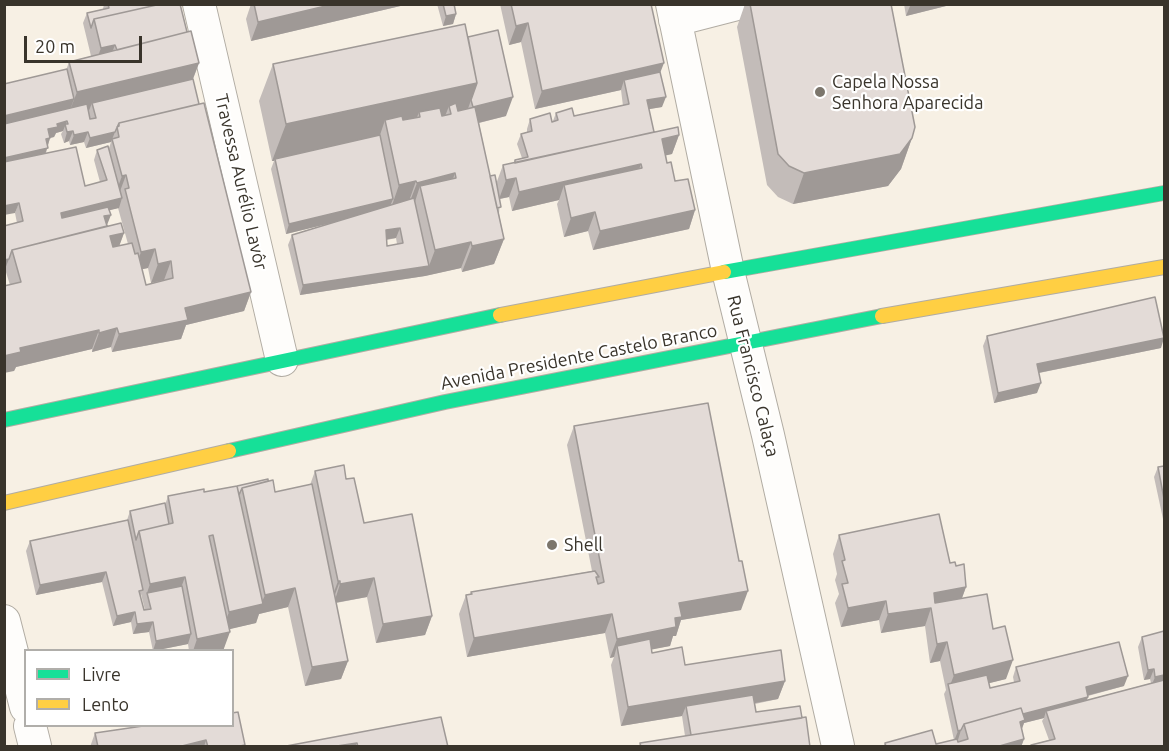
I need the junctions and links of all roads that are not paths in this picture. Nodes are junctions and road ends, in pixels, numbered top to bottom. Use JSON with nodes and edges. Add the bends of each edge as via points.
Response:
{"nodes":[{"id":1,"x":199,"y":4,"type":"edge"},
{"id":2,"x":737,"y":4,"type":"edge"},
{"id":3,"x":674,"y":12,"type":"edge"},
{"id":4,"x":1164,"y":193,"type":"edge"},
{"id":5,"x":1164,"y":267,"type":"edge"},
{"id":6,"x":728,"y":271,"type":"junction"},
{"id":7,"x":746,"y":342,"type":"junction"},
{"id":8,"x":282,"y":360,"type":"junction"},
{"id":9,"x":4,"y":420,"type":"edge"},
{"id":10,"x":4,"y":503,"type":"edge"},
{"id":11,"x":4,"y":621,"type":"edge"},
{"id":12,"x":24,"y":699,"type":"edge"},
{"id":13,"x":30,"y":727,"type":"edge"},
{"id":14,"x":35,"y":747,"type":"edge"},
{"id":15,"x":838,"y":747,"type":"edge"}],
"edges":[{"from":1,"to":8,"type":"street","name":"Travessa Aurélio Lavôr"},
{"from":2,"to":3,"type":"street"},
{"from":3,"to":6,"type":"street","name":"Rua Francisco Calaça"},
{"from":4,"to":6,"type":"main road"},
{"from":5,"to":7,"type":"main road","name":"Avenida Presidente Castelo Branco"},
{"from":6,"to":7,"type":"street","name":"Rua Francisco Calaça"},
{"from":6,"to":8,"type":"main road"},
{"from":7,"to":10,"type":"main road","name":"Avenida Presidente Castelo Branco","via":[[445,402]]},
{"from":7,"to":15,"type":"street","name":"Rua Francisco Calaça"},
{"from":8,"to":9,"type":"main road"},
{"from":11,"to":12,"type":"street"},
{"from":13,"to":14,"type":"street"}]}
